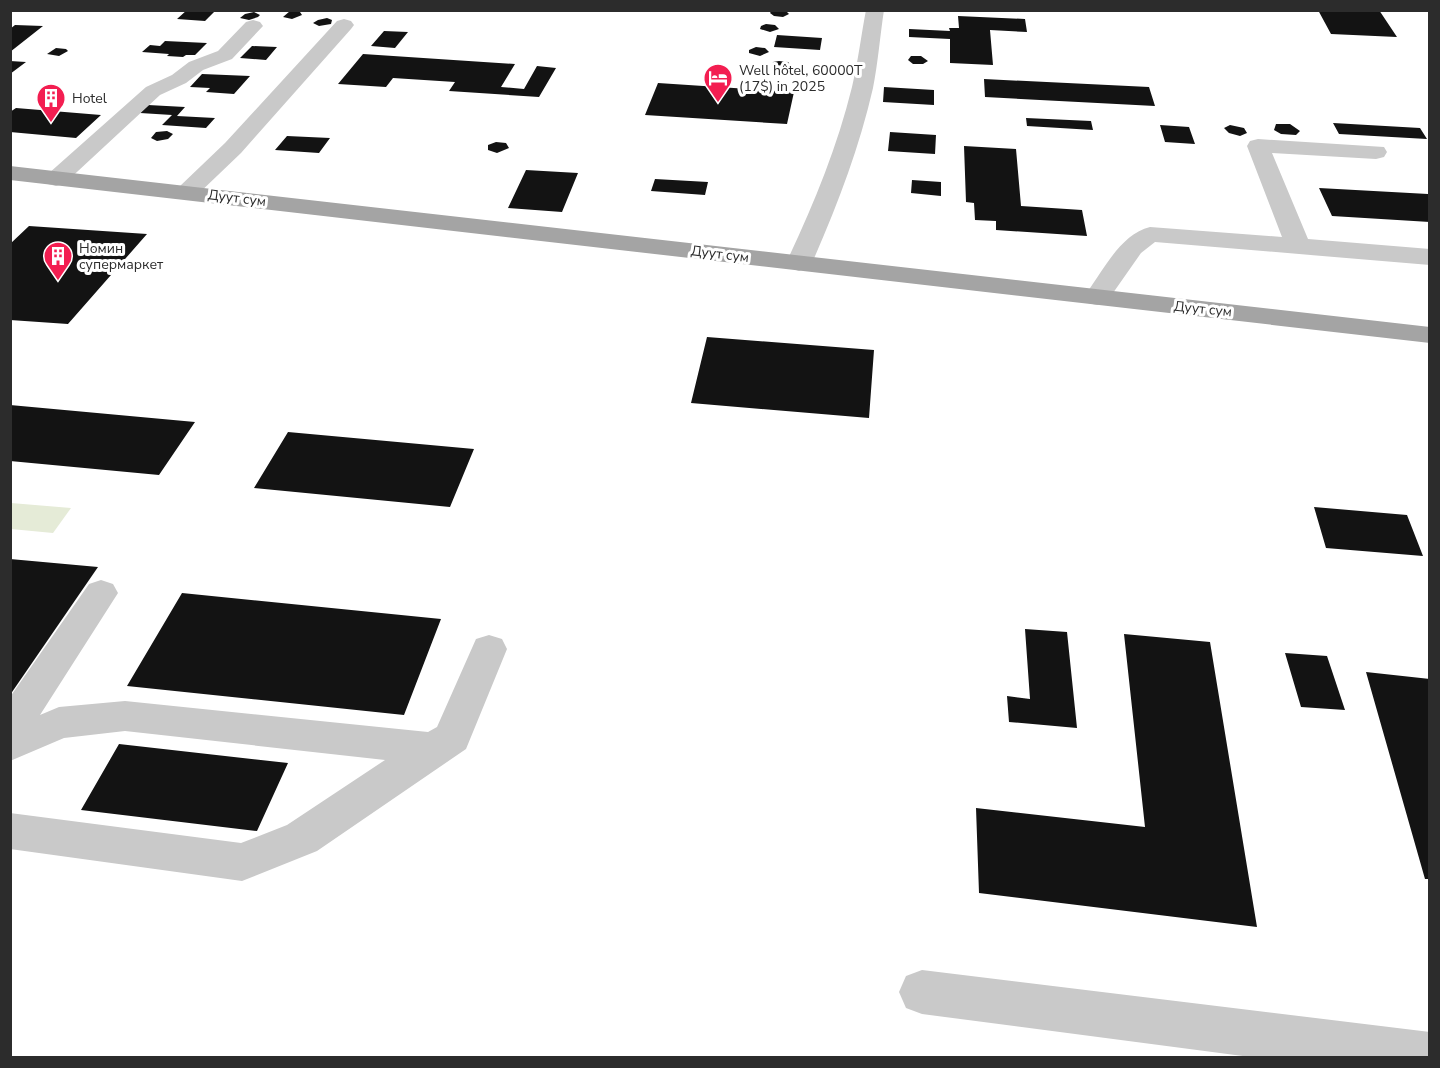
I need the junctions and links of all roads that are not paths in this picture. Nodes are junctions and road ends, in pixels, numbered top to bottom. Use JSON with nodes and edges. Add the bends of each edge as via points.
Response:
{"nodes":[{"id":1,"x":875,"y":10,"type":"edge"},
{"id":2,"x":344,"y":25,"type":"dead end"},
{"id":3,"x":253,"y":26,"type":"dead end"},
{"id":4,"x":1376,"y":152,"type":"dead end"},
{"id":5,"x":11,"y":174,"type":"edge"},
{"id":6,"x":56,"y":179,"type":"junction"},
{"id":7,"x":187,"y":192,"type":"junction"},
{"id":8,"x":1298,"y":246,"type":"junction"},
{"id":9,"x":1430,"y":257,"type":"edge"},
{"id":10,"x":799,"y":263,"type":"junction"},
{"id":11,"x":1097,"y":297,"type":"junction"},
{"id":12,"x":1430,"y":334,"type":"edge"},
{"id":13,"x":101,"y":593,"type":"dead end"},
{"id":14,"x":489,"y":649,"type":"dead end"},
{"id":15,"x":10,"y":729,"type":"edge"},
{"id":16,"x":10,"y":745,"type":"edge"},
{"id":17,"x":433,"y":749,"type":"junction"},
{"id":18,"x":10,"y":831,"type":"edge"},
{"id":19,"x":922,"y":992,"type":"dead end"},
{"id":20,"x":1430,"y":1056,"type":"edge"}],
"edges":[{"from":1,"to":10,"type":"street","via":[[861,96],[846,148],[829,199]]},
{"from":2,"to":7,"type":"street","via":[[233,148]]},
{"from":3,"to":6,"type":"street","via":[[225,55],[196,66],[153,91]]},
{"from":4,"to":8,"type":"street","via":[[1258,146]]},
{"from":5,"to":6,"type":"main road","name":"Дуут сум"},
{"from":6,"to":7,"type":"main road","name":"Дуут сум"},
{"from":7,"to":10,"type":"main road","name":"Дуут сум"},
{"from":8,"to":9,"type":"street"},
{"from":8,"to":11,"type":"street","via":[[1150,234],[1132,248]]},
{"from":10,"to":11,"type":"main road","name":"Дуут сум"},
{"from":11,"to":12,"type":"main road","name":"Дуут сум"},
{"from":13,"to":15,"type":"street"},
{"from":14,"to":17,"type":"street","via":[[452,738]]},
{"from":16,"to":17,"type":"street","via":[[59,723],[125,716]]},
{"from":17,"to":18,"type":"street","via":[[302,838],[242,862]]},
{"from":19,"to":20,"type":"street"}]}
